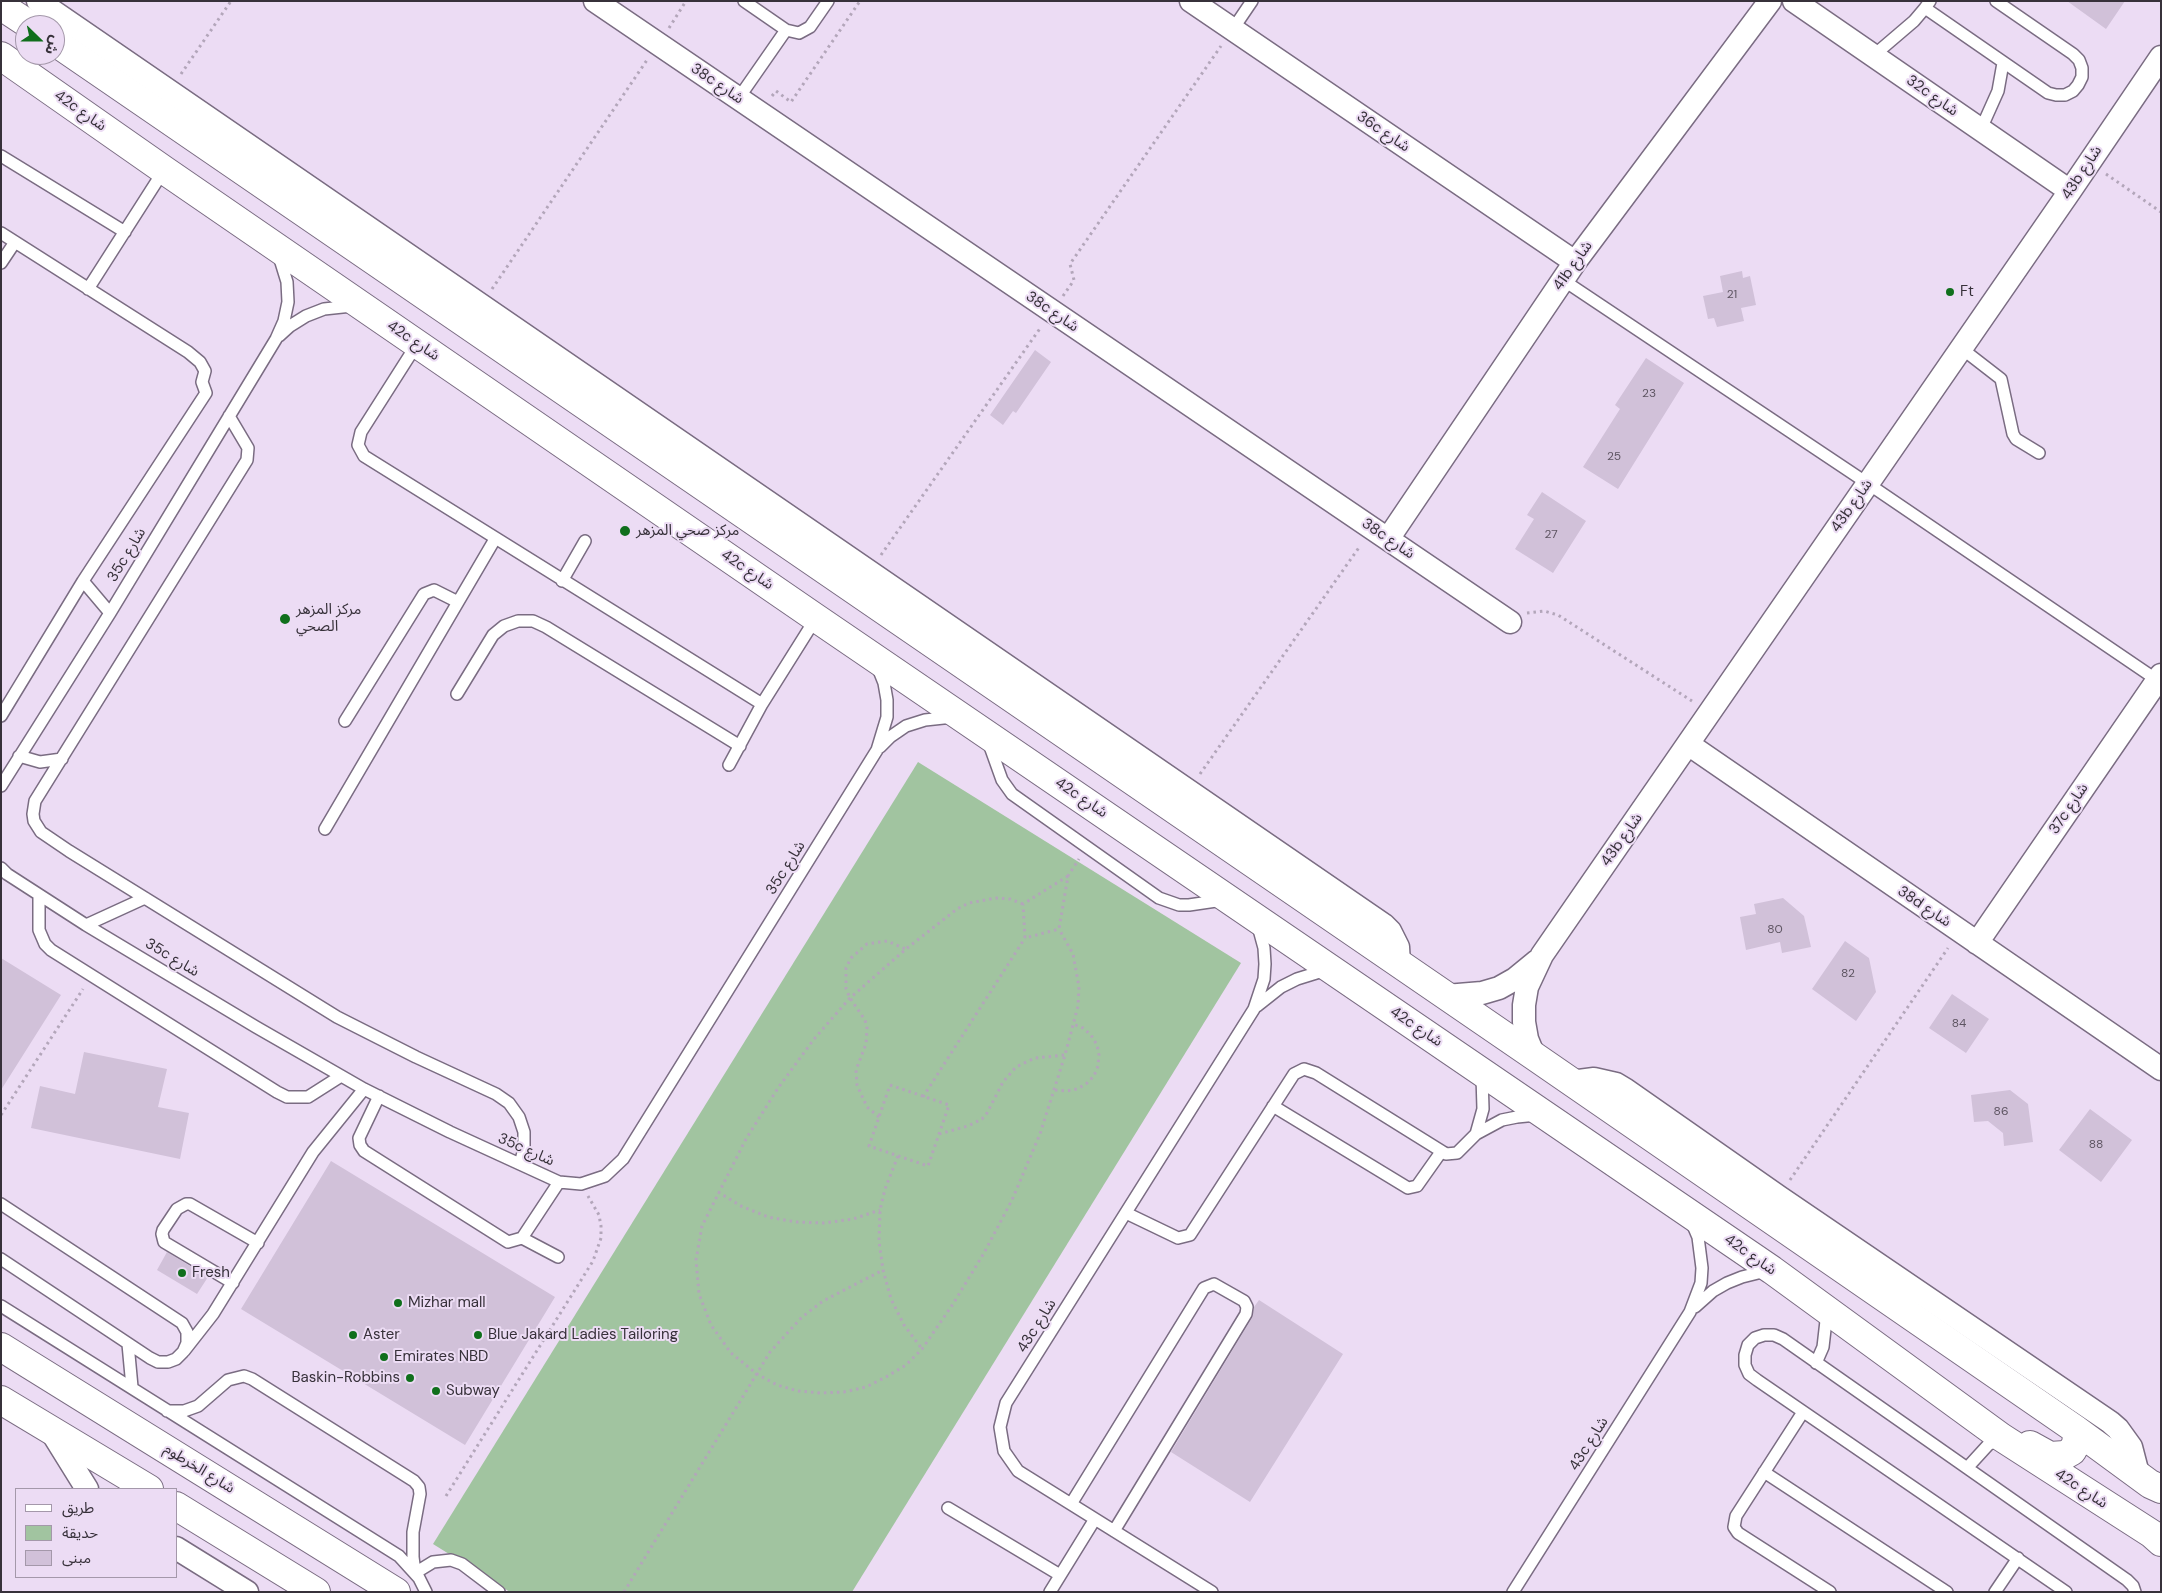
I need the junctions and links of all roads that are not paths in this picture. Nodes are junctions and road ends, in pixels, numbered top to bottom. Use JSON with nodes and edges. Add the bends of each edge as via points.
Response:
{"nodes":[{"id":1,"x":38,"y":1,"type":"edge"},
{"id":2,"x":595,"y":1,"type":"edge"},
{"id":3,"x":744,"y":1,"type":"edge"},
{"id":4,"x":828,"y":1,"type":"edge"},
{"id":5,"x":1191,"y":1,"type":"edge"},
{"id":6,"x":1252,"y":1,"type":"edge"},
{"id":7,"x":1770,"y":1,"type":"edge"},
{"id":8,"x":1794,"y":1,"type":"edge"},
{"id":9,"x":1996,"y":1,"type":"edge"},
{"id":10,"x":1928,"y":5,"type":"edge"},
{"id":11,"x":1,"y":6,"type":"edge"},
{"id":12,"x":15,"y":15,"type":"edge"},
{"id":13,"x":1233,"y":29,"type":"junction"},
{"id":14,"x":786,"y":30,"type":"junction"},
{"id":15,"x":65,"y":49,"type":"edge"},
{"id":16,"x":1873,"y":56,"type":"junction"},
{"id":17,"x":2161,"y":57,"type":"edge"},
{"id":18,"x":2003,"y":63,"type":"junction"},
{"id":19,"x":24,"y":65,"type":"edge"},
{"id":20,"x":738,"y":99,"type":"junction"},
{"id":21,"x":1981,"y":129,"type":"junction"},
{"id":22,"x":1,"y":156,"type":"edge"},
{"id":23,"x":164,"y":170,"type":"junction"},
{"id":24,"x":2070,"y":191,"type":"junction"},
{"id":25,"x":125,"y":232,"type":"junction"},
{"id":26,"x":1,"y":233,"type":"edge"},
{"id":27,"x":15,"y":242,"type":"junction"},
{"id":28,"x":274,"y":246,"type":"junction"},
{"id":29,"x":1,"y":263,"type":"edge"},
{"id":30,"x":1569,"y":272,"type":"junction"},
{"id":31,"x":88,"y":289,"type":"junction"},
{"id":32,"x":362,"y":306,"type":"junction"},
{"id":33,"x":276,"y":339,"type":"junction"},
{"id":34,"x":417,"y":344,"type":"junction"},
{"id":35,"x":1961,"y":348,"type":"junction"},
{"id":36,"x":228,"y":416,"type":"junction"},
{"id":37,"x":2038,"y":453,"type":"dead end"},
{"id":38,"x":1867,"y":483,"type":"junction"},
{"id":39,"x":495,"y":539,"type":"junction"},
{"id":40,"x":1388,"y":539,"type":"junction"},
{"id":41,"x":586,"y":541,"type":"dead end"},
{"id":42,"x":83,"y":581,"type":"junction"},
{"id":43,"x":562,"y":581,"type":"junction"},
{"id":44,"x":458,"y":602,"type":"junction"},
{"id":45,"x":110,"y":613,"type":"junction"},
{"id":46,"x":816,"y":618,"type":"junction"},
{"id":47,"x":1510,"y":622,"type":"road end"},
{"id":48,"x":868,"y":653,"type":"junction"},
{"id":49,"x":2159,"y":678,"type":"edge"},
{"id":50,"x":458,"y":694,"type":"dead end"},
{"id":51,"x":762,"y":704,"type":"junction"},
{"id":52,"x":1,"y":716,"type":"edge"},
{"id":53,"x":344,"y":721,"type":"dead end"},
{"id":54,"x":974,"y":725,"type":"junction"},
{"id":55,"x":1688,"y":744,"type":"junction"},
{"id":56,"x":740,"y":746,"type":"junction"},
{"id":57,"x":877,"y":750,"type":"junction"},
{"id":58,"x":19,"y":756,"type":"junction"},
{"id":59,"x":62,"y":759,"type":"junction"},
{"id":60,"x":729,"y":765,"type":"dead end"},
{"id":61,"x":1,"y":786,"type":"edge"},
{"id":62,"x":325,"y":829,"type":"dead end"},
{"id":63,"x":1,"y":868,"type":"edge"},
{"id":64,"x":39,"y":895,"type":"junction"},
{"id":65,"x":145,"y":898,"type":"junction"},
{"id":66,"x":1229,"y":899,"type":"junction"},
{"id":67,"x":1255,"y":917,"type":"junction"},
{"id":68,"x":86,"y":924,"type":"junction"},
{"id":69,"x":1968,"y":937,"type":"junction"},
{"id":70,"x":1542,"y":955,"type":"junction"},
{"id":71,"x":1399,"y":964,"type":"junction"},
{"id":72,"x":1330,"y":968,"type":"junction"},
{"id":73,"x":1446,"y":996,"type":"junction"},
{"id":74,"x":1254,"y":1009,"type":"junction"},
{"id":75,"x":1534,"y":1056,"type":"junction"},
{"id":76,"x":2161,"y":1069,"type":"edge"},
{"id":77,"x":1482,"y":1071,"type":"junction"},
{"id":78,"x":341,"y":1076,"type":"junction"},
{"id":79,"x":1571,"y":1082,"type":"junction"},
{"id":80,"x":364,"y":1089,"type":"junction"},
{"id":81,"x":379,"y":1096,"type":"junction"},
{"id":82,"x":1274,"y":1106,"type":"junction"},
{"id":83,"x":1545,"y":1116,"type":"junction"},
{"id":84,"x":1476,"y":1134,"type":"junction"},
{"id":85,"x":1441,"y":1152,"type":"junction"},
{"id":86,"x":520,"y":1164,"type":"junction"},
{"id":87,"x":560,"y":1182,"type":"junction"},
{"id":88,"x":1,"y":1204,"type":"edge"},
{"id":89,"x":1684,"y":1210,"type":"junction"},
{"id":90,"x":1126,"y":1213,"type":"junction"},
{"id":91,"x":522,"y":1238,"type":"junction"},
{"id":92,"x":258,"y":1243,"type":"junction"},
{"id":93,"x":558,"y":1257,"type":"dead end"},
{"id":94,"x":1,"y":1259,"type":"edge"},
{"id":95,"x":1772,"y":1270,"type":"junction"},
{"id":96,"x":233,"y":1283,"type":"junction"},
{"id":97,"x":1,"y":1306,"type":"edge"},
{"id":98,"x":1827,"y":1311,"type":"junction"},
{"id":99,"x":1690,"y":1312,"type":"junction"},
{"id":100,"x":128,"y":1344,"type":"junction"},
{"id":101,"x":1,"y":1347,"type":"edge"},
{"id":102,"x":183,"y":1352,"type":"junction"},
{"id":103,"x":1816,"y":1363,"type":"junction"},
{"id":104,"x":132,"y":1387,"type":"junction"},
{"id":105,"x":1,"y":1400,"type":"edge"},
{"id":106,"x":167,"y":1411,"type":"junction"},
{"id":107,"x":1803,"y":1412,"type":"junction"},
{"id":108,"x":48,"y":1426,"type":"junction"},
{"id":109,"x":2075,"y":1429,"type":"junction"},
{"id":110,"x":2001,"y":1437,"type":"junction"},
{"id":111,"x":1967,"y":1468,"type":"junction"},
{"id":112,"x":1764,"y":1472,"type":"junction"},
{"id":113,"x":2152,"y":1485,"type":"edge"},
{"id":114,"x":86,"y":1488,"type":"edge"},
{"id":115,"x":148,"y":1488,"type":"edge"},
{"id":116,"x":1071,"y":1504,"type":"junction"},
{"id":117,"x":178,"y":1507,"type":"edge"},
{"id":118,"x":948,"y":1508,"type":"dead end"},
{"id":119,"x":1096,"y":1519,"type":"junction"},
{"id":120,"x":1114,"y":1531,"type":"junction"},
{"id":121,"x":2161,"y":1542,"type":"edge"},
{"id":122,"x":178,"y":1549,"type":"edge"},
{"id":123,"x":2018,"y":1558,"type":"junction"},
{"id":124,"x":415,"y":1573,"type":"junction"},
{"id":125,"x":1060,"y":1575,"type":"junction"},
{"id":126,"x":247,"y":1592,"type":"edge"},
{"id":127,"x":316,"y":1592,"type":"edge"},
{"id":128,"x":396,"y":1592,"type":"edge"},
{"id":129,"x":426,"y":1592,"type":"edge"},
{"id":130,"x":499,"y":1592,"type":"edge"},
{"id":131,"x":1050,"y":1592,"type":"edge"},
{"id":132,"x":1212,"y":1592,"type":"edge"},
{"id":133,"x":1513,"y":1592,"type":"edge"},
{"id":134,"x":1830,"y":1592,"type":"edge"},
{"id":135,"x":1947,"y":1592,"type":"edge"},
{"id":136,"x":1995,"y":1592,"type":"edge"},
{"id":137,"x":2066,"y":1592,"type":"edge"},
{"id":138,"x":2135,"y":1592,"type":"edge"}],
"edges":[{"from":1,"to":71,"type":"street","via":[[1384,925],[1398,946]]},
{"from":2,"to":20,"type":"street","name":"38c شارع"},
{"from":3,"to":14,"type":"lane"},
{"from":4,"to":14,"type":"lane","via":[[805,32]]},
{"from":5,"to":13,"type":"street","name":"36c شارع"},
{"from":6,"to":13,"type":"lane"},
{"from":7,"to":30,"type":"street","name":"41b شارع"},
{"from":8,"to":16,"type":"street","name":"32c شارع"},
{"from":9,"to":18,"type":"lane","via":[[2073,54],[2079,60],[2082,77],[2073,91],[2056,95]]},
{"from":10,"to":16,"type":"lane"},
{"from":10,"to":18,"type":"lane"},
{"from":11,"to":12,"type":"street"},
{"from":13,"to":30,"type":"street","name":"36c شارع"},
{"from":14,"to":20,"type":"lane"},
{"from":15,"to":71,"type":"street"},
{"from":16,"to":21,"type":"street","name":"32c شارع"},
{"from":17,"to":24,"type":"street","name":"43b شارع"},
{"from":18,"to":21,"type":"lane","via":[[1998,90]]},
{"from":19,"to":23,"type":"street","name":"42c شارع"},
{"from":20,"to":40,"type":"street","name":"38c شارع"},
{"from":21,"to":24,"type":"street","name":"32c شارع"},
{"from":22,"to":25,"type":"lane"},
{"from":23,"to":25,"type":"lane"},
{"from":23,"to":28,"type":"street","name":"42c شارع"},
{"from":24,"to":35,"type":"street","name":"43b شارع"},
{"from":25,"to":31,"type":"lane"},
{"from":26,"to":27,"type":"lane"},
{"from":27,"to":29,"type":"lane"},
{"from":27,"to":31,"type":"lane"},
{"from":28,"to":32,"type":"street","name":"42c شارع"},
{"from":28,"to":33,"type":"lane","name":"35c شارع","via":[[283,263],[288,302]]},
{"from":30,"to":38,"type":"lane"},
{"from":30,"to":40,"type":"street","name":"41b شارع"},
{"from":31,"to":42,"type":"lane","via":[[200,362],[205,371],[202,382],[206,393]]},
{"from":32,"to":33,"type":"lane","name":"35c شارع","via":[[315,312],[290,326]]},
{"from":32,"to":34,"type":"street","name":"42c شارع"},
{"from":33,"to":36,"type":"lane","name":"35c شارع"},
{"from":34,"to":39,"type":"lane","via":[[374,409],[359,438],[360,451]]},
{"from":34,"to":46,"type":"street","name":"42c شارع"},
{"from":35,"to":37,"type":"lane","via":[[2001,379],[2016,439]]},
{"from":35,"to":38,"type":"street","name":"43b شارع"},
{"from":36,"to":45,"type":"lane","name":"35c شارع"},
{"from":36,"to":59,"type":"lane","via":[[248,448],[247,460]]},
{"from":38,"to":49,"type":"lane"},
{"from":38,"to":55,"type":"street","name":"43b شارع"},
{"from":39,"to":43,"type":"lane"},
{"from":39,"to":44,"type":"lane"},
{"from":40,"to":47,"type":"street","name":"38c شارع"},
{"from":41,"to":43,"type":"lane"},
{"from":42,"to":45,"type":"lane"},
{"from":42,"to":52,"type":"lane"},
{"from":43,"to":51,"type":"lane"},
{"from":44,"to":53,"type":"lane","via":[[434,590],[424,594]]},
{"from":44,"to":62,"type":"lane"},
{"from":45,"to":58,"type":"lane","name":"35c شارع"},
{"from":46,"to":48,"type":"street","name":"42c شارع"},
{"from":46,"to":51,"type":"lane"},
{"from":48,"to":54,"type":"street","name":"42c شارع"},
{"from":48,"to":57,"type":"lane","name":"35c شارع","via":[[878,668],[887,700],[887,717]]},
{"from":49,"to":69,"type":"street","name":"37c شارع"},
{"from":50,"to":56,"type":"lane","via":[[493,635],[518,621],[533,621]]},
{"from":51,"to":56,"type":"lane"},
{"from":54,"to":57,"type":"lane","name":"35c شارع","via":[[944,717],[925,720],[906,726]]},
{"from":54,"to":66,"type":"street","name":"42c شارع"},
{"from":54,"to":66,"type":"lane","via":[[1012,794],[1159,898],[1189,905]]},
{"from":55,"to":69,"type":"street","name":"38d شارع"},
{"from":55,"to":70,"type":"street","name":"43b شارع"},
{"from":56,"to":60,"type":"lane"},
{"from":57,"to":87,"type":"lane","name":"35c شارع","via":[[624,1159],[605,1176],[581,1184]]},
{"from":58,"to":59,"type":"lane","via":[[40,762]]},
{"from":58,"to":61,"type":"lane","name":"35c شارع"},
{"from":59,"to":65,"type":"lane","via":[[36,801],[33,814],[37,827]]},
{"from":63,"to":64,"type":"lane","name":"35c شارع"},
{"from":64,"to":68,"type":"lane","name":"35c شارع"},
{"from":64,"to":78,"type":"lane","via":[[39,930],[51,950],[277,1092],[287,1097],[308,1097]]},
{"from":65,"to":68,"type":"lane"},
{"from":65,"to":86,"type":"lane","via":[[337,1017],[509,1103],[524,1132]]},
{"from":66,"to":67,"type":"street","name":"42c شارع"},
{"from":67,"to":72,"type":"street","name":"42c شارع"},
{"from":67,"to":74,"type":"lane","name":"43c شارع","via":[[1265,964],[1264,979]]},
{"from":68,"to":78,"type":"lane","name":"35c شارع"},
{"from":69,"to":76,"type":"street","name":"38d شارع"},
{"from":70,"to":73,"type":"street","name":"43b شارع","via":[[1530,969],[1499,988]]},
{"from":70,"to":75,"type":"street","name":"43b شارع","via":[[1524,1004],[1527,1039]]},
{"from":71,"to":73,"type":"street"},
{"from":72,"to":74,"type":"lane","name":"43c شارع","via":[[1297,979]]},
{"from":72,"to":77,"type":"street","name":"42c شارع"},
{"from":73,"to":75,"type":"street"},
{"from":74,"to":90,"type":"lane","name":"43c شارع"},
{"from":75,"to":79,"type":"street"},
{"from":77,"to":83,"type":"street","name":"42c شارع"},
{"from":77,"to":84,"type":"lane","via":[[1483,1109]]},
{"from":78,"to":80,"type":"lane","name":"35c شارع"},
{"from":79,"to":109,"type":"street"},
{"from":79,"to":113,"type":"street","via":[[1605,1080],[1621,1087],[2110,1422],[2131,1447]]},
{"from":80,"to":81,"type":"lane","name":"35c شارع"},
{"from":80,"to":92,"type":"lane","via":[[313,1152]]},
{"from":81,"to":86,"type":"lane","name":"35c شارع"},
{"from":81,"to":91,"type":"lane","via":[[359,1138],[364,1151],[503,1239],[513,1242]]},
{"from":82,"to":85,"type":"lane","via":[[1408,1188],[1417,1186]]},
{"from":82,"to":85,"type":"lane","via":[[1294,1074],[1311,1070]]},
{"from":82,"to":90,"type":"lane","via":[[1190,1235],[1184,1238],[1172,1236]]},
{"from":83,"to":84,"type":"lane","via":[[1516,1116]]},
{"from":83,"to":89,"type":"street","name":"42c شارع"},
{"from":84,"to":85,"type":"lane","via":[[1457,1153]]},
{"from":86,"to":87,"type":"lane","name":"35c شارع"},
{"from":87,"to":91,"type":"lane"},
{"from":88,"to":102,"type":"lane","via":[[182,1322],[187,1332]]},
{"from":89,"to":95,"type":"street","name":"42c شارع"},
{"from":89,"to":99,"type":"lane","name":"43c شارع","via":[[1698,1238],[1702,1268]]},
{"from":90,"to":116,"type":"lane","name":"43c شارع","via":[[1002,1414],[1001,1439],[1010,1461],[1028,1478]]},
{"from":91,"to":93,"type":"lane"},
{"from":92,"to":96,"type":"lane"},
{"from":92,"to":96,"type":"lane","via":[[190,1204],[177,1209],[168,1223],[162,1234],[164,1242]]},
{"from":94,"to":100,"type":"lane"},
{"from":95,"to":98,"type":"street","name":"42c شارع"},
{"from":95,"to":99,"type":"lane","name":"43c شارع","via":[[1727,1283],[1701,1300]]},
{"from":96,"to":102,"type":"lane","via":[[204,1328]]},
{"from":97,"to":104,"type":"lane"},
{"from":98,"to":103,"type":"lane","via":[[1823,1347]]},
{"from":98,"to":110,"type":"street","name":"42c شارع"},
{"from":99,"to":133,"type":"lane","name":"43c شارع"},
{"from":100,"to":102,"type":"lane","via":[[158,1362],[176,1359]]},
{"from":100,"to":104,"type":"lane"},
{"from":101,"to":128,"type":"street","name":"شارع الخرطوم"},
{"from":103,"to":107,"type":"lane","via":[[1774,1335],[1755,1338],[1744,1355],[1749,1374]]},
{"from":103,"to":111,"type":"lane"},
{"from":104,"to":106,"type":"lane"},
{"from":105,"to":108,"type":"street"},
{"from":106,"to":124,"type":"lane","via":[[399,1556]]},
{"from":106,"to":124,"type":"lane","via":[[184,1411],[198,1406],[228,1380],[244,1376],[414,1481],[420,1494],[413,1532]]},
{"from":107,"to":112,"type":"lane"},
{"from":107,"to":123,"type":"lane"},
{"from":108,"to":114,"type":"street"},
{"from":108,"to":115,"type":"street"},
{"from":109,"to":110,"type":"street","via":[[2077,1436],[2072,1451],[2057,1457],[2014,1438]]},
{"from":109,"to":113,"type":"street"},
{"from":110,"to":111,"type":"lane","via":[[1988,1445]]},
{"from":110,"to":121,"type":"street","name":"42c شارع"},
{"from":111,"to":138,"type":"lane","via":[[2127,1580]]},
{"from":112,"to":134,"type":"lane","via":[[1734,1519],[1735,1530]]},
{"from":112,"to":135,"type":"lane"},
{"from":116,"to":119,"type":"lane","name":"43c شارع"},
{"from":116,"to":120,"type":"lane","via":[[1204,1288],[1214,1284],[1244,1301],[1248,1307],[1246,1314]]},
{"from":117,"to":127,"type":"street"},
{"from":118,"to":125,"type":"lane"},
{"from":119,"to":120,"type":"lane","name":"43c شارع"},
{"from":119,"to":125,"type":"lane"},
{"from":120,"to":132,"type":"lane","name":"43c شارع"},
{"from":122,"to":126,"type":"street"},
{"from":123,"to":136,"type":"lane"},
{"from":123,"to":137,"type":"lane"},
{"from":124,"to":129,"type":"lane"},
{"from":124,"to":130,"type":"lane","via":[[433,1562],[451,1560],[462,1564]]},
{"from":125,"to":131,"type":"lane"}]}
